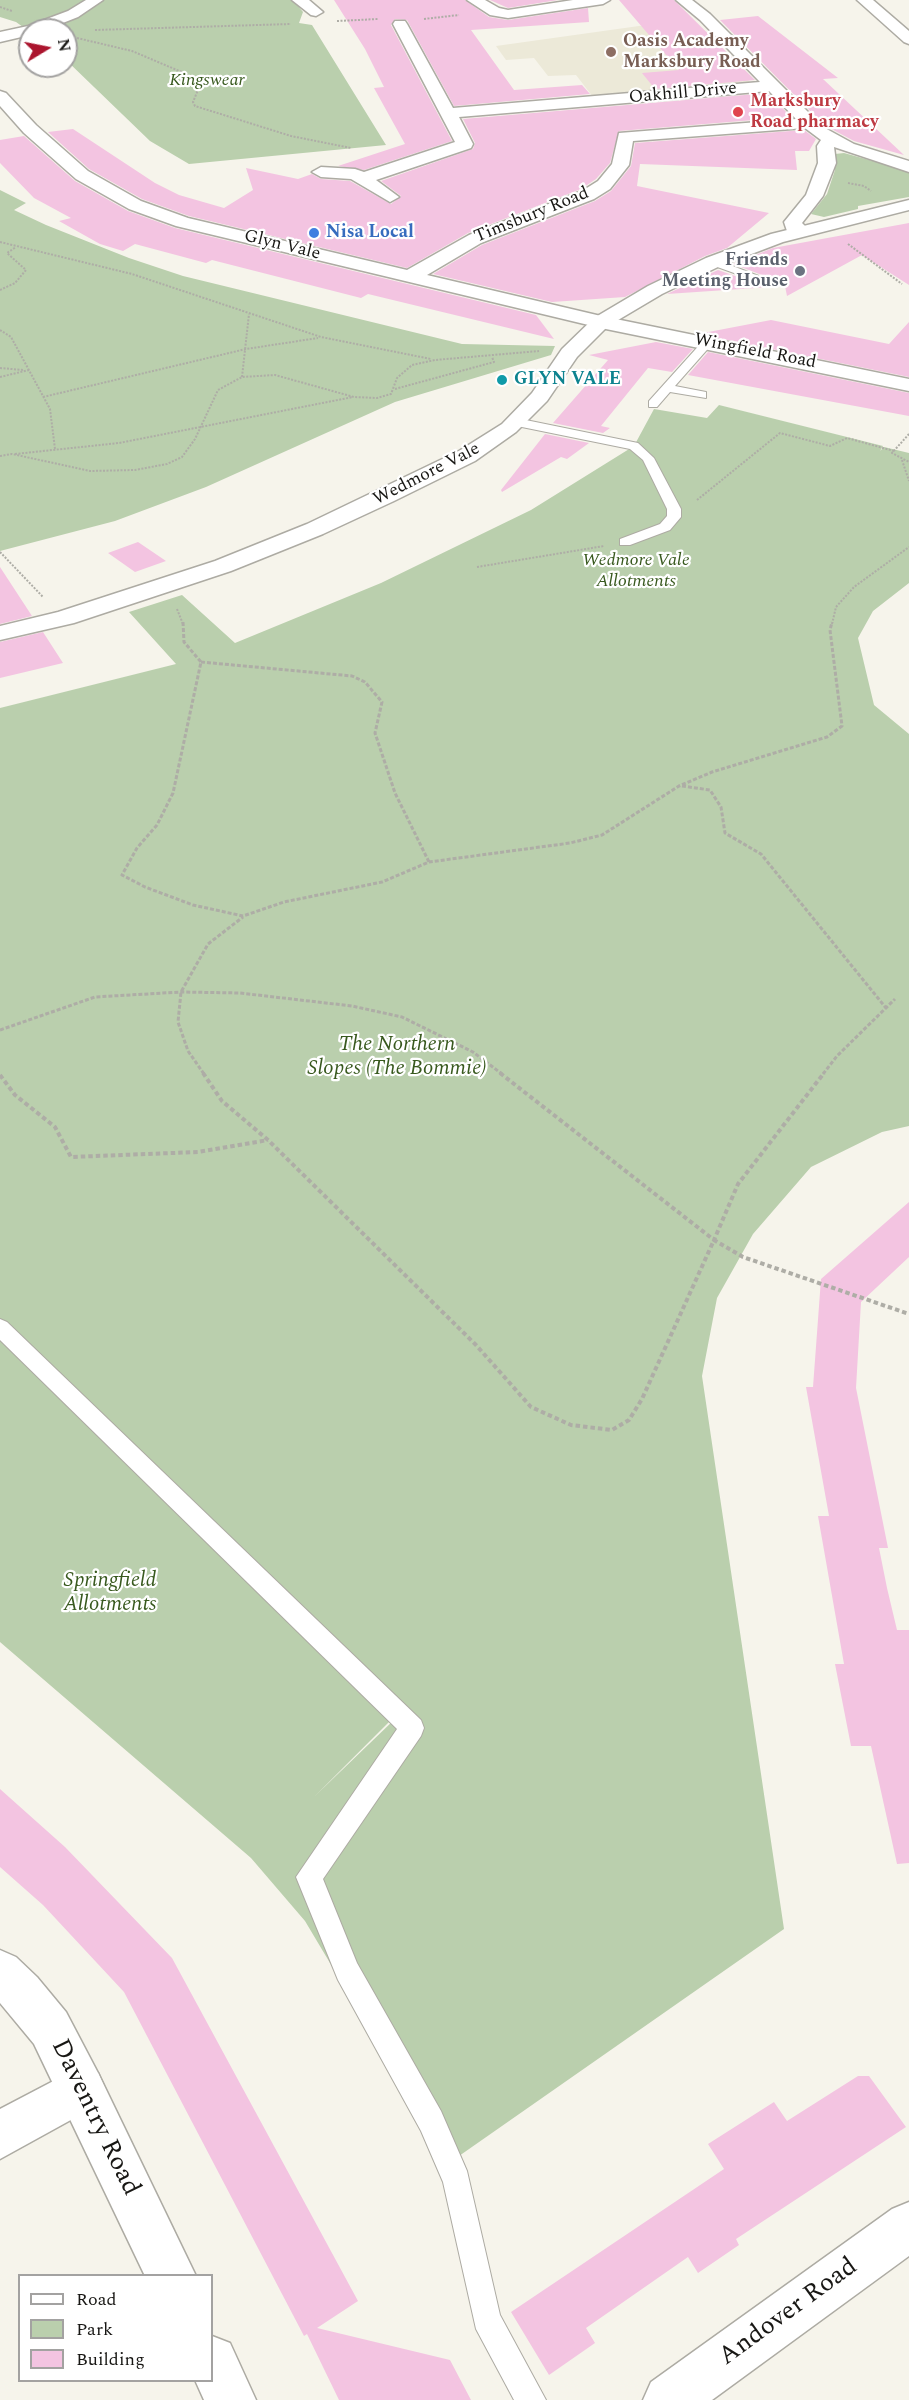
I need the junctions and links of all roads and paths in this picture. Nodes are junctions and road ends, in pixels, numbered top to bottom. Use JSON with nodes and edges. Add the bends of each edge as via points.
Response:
{"nodes":[{"id":1,"x":96,"y":0,"type":"edge"},
{"id":2,"x":299,"y":0,"type":"edge"},
{"id":3,"x":474,"y":0,"type":"edge"},
{"id":4,"x":603,"y":0,"type":"edge"},
{"id":5,"x":683,"y":0,"type":"edge"},
{"id":6,"x":864,"y":0,"type":"edge"},
{"id":7,"x":489,"y":10,"type":"junction"},
{"id":8,"x":316,"y":12,"type":"dead end"},
{"id":9,"x":64,"y":18,"type":"edge"},
{"id":10,"x":421,"y":19,"type":"dead end"},
{"id":11,"x":337,"y":21,"type":"dead end"},
{"id":12,"x":393,"y":22,"type":"joint"},
{"id":13,"x":294,"y":24,"type":"dead end"},
{"id":14,"x":78,"y":30,"type":"edge"},
{"id":15,"x":18,"y":33,"type":"edge"},
{"id":16,"x":0,"y":37,"type":"edge"},
{"id":17,"x":78,"y":38,"type":"edge"},
{"id":18,"x":909,"y":39,"type":"edge"},
{"id":19,"x":776,"y":86,"type":"junction"},
{"id":20,"x":0,"y":96,"type":"edge"},
{"id":21,"x":590,"y":101,"type":"junction"},
{"id":22,"x":449,"y":113,"type":"junction"},
{"id":23,"x":811,"y":123,"type":"junction"},
{"id":24,"x":629,"y":137,"type":"junction"},
{"id":25,"x":831,"y":140,"type":"junction"},
{"id":26,"x":909,"y":167,"type":"edge"},
{"id":27,"x":321,"y":172,"type":"dead end"},
{"id":28,"x":347,"y":172,"type":"junction"},
{"id":29,"x":365,"y":178,"type":"junction"},
{"id":30,"x":820,"y":180,"type":"junction"},
{"id":31,"x":390,"y":197,"type":"dead end"},
{"id":32,"x":903,"y":207,"type":"edge"},
{"id":33,"x":801,"y":231,"type":"junction"},
{"id":34,"x":846,"y":238,"type":"dead end"},
{"id":35,"x":0,"y":242,"type":"edge"},
{"id":36,"x":16,"y":247,"type":"junction"},
{"id":37,"x":713,"y":262,"type":"junction"},
{"id":38,"x":409,"y":277,"type":"junction"},
{"id":39,"x":763,"y":280,"type":"dead end"},
{"id":40,"x":902,"y":284,"type":"dead end"},
{"id":41,"x":0,"y":290,"type":"edge"},
{"id":42,"x":249,"y":314,"type":"junction"},
{"id":43,"x":601,"y":322,"type":"junction"},
{"id":44,"x":0,"y":330,"type":"edge"},
{"id":45,"x":321,"y":337,"type":"junction"},
{"id":46,"x":707,"y":343,"type":"junction"},
{"id":47,"x":246,"y":349,"type":"junction"},
{"id":48,"x":569,"y":353,"type":"junction"},
{"id":49,"x":492,"y":357,"type":"junction"},
{"id":50,"x":435,"y":360,"type":"junction"},
{"id":51,"x":0,"y":368,"type":"edge"},
{"id":52,"x":29,"y":370,"type":"junction"},
{"id":53,"x":0,"y":377,"type":"edge"},
{"id":54,"x":242,"y":377,"type":"junction"},
{"id":55,"x":909,"y":385,"type":"edge"},
{"id":56,"x":667,"y":388,"type":"junction"},
{"id":57,"x":395,"y":389,"type":"junction"},
{"id":58,"x":702,"y":395,"type":"dead end"},
{"id":59,"x":43,"y":397,"type":"junction"},
{"id":60,"x":354,"y":397,"type":"junction"},
{"id":61,"x":653,"y":404,"type":"dead end"},
{"id":62,"x":516,"y":422,"type":"junction"},
{"id":63,"x":201,"y":427,"type":"junction"},
{"id":64,"x":909,"y":434,"type":"edge"},
{"id":65,"x":55,"y":449,"type":"junction"},
{"id":66,"x":894,"y":451,"type":"junction"},
{"id":67,"x":12,"y":454,"type":"junction"},
{"id":68,"x":0,"y":456,"type":"edge"},
{"id":69,"x":902,"y":460,"type":"junction"},
{"id":70,"x":909,"y":462,"type":"edge"},
{"id":71,"x":909,"y":481,"type":"edge"},
{"id":72,"x":675,"y":516,"type":"junction"},
{"id":73,"x":625,"y":542,"type":"joint"},
{"id":74,"x":909,"y":547,"type":"edge"},
{"id":75,"x":0,"y":552,"type":"edge"},
{"id":76,"x":477,"y":567,"type":"dead end"},
{"id":77,"x":155,"y":588,"type":"junction"},
{"id":78,"x":65,"y":618,"type":"junction"},
{"id":79,"x":0,"y":633,"type":"edge"},
{"id":80,"x":201,"y":662,"type":"junction"},
{"id":81,"x":679,"y":786,"type":"junction"},
{"id":82,"x":429,"y":862,"type":"junction"},
{"id":83,"x":243,"y":916,"type":"junction"},
{"id":84,"x":181,"y":992,"type":"junction"},
{"id":85,"x":895,"y":999,"type":"dead end"},
{"id":86,"x":886,"y":1008,"type":"junction"},
{"id":87,"x":0,"y":1030,"type":"edge"},
{"id":88,"x":0,"y":1076,"type":"edge"},
{"id":89,"x":268,"y":1140,"type":"junction"},
{"id":90,"x":714,"y":1240,"type":"junction"},
{"id":91,"x":909,"y":1314,"type":"edge"},
{"id":92,"x":0,"y":1327,"type":"edge"},
{"id":93,"x":0,"y":1972,"type":"edge"},
{"id":94,"x":82,"y":2089,"type":"junction"},
{"id":95,"x":0,"y":2135,"type":"edge"},
{"id":96,"x":909,"y":2226,"type":"edge"},
{"id":97,"x":170,"y":2274,"type":"edge"},
{"id":98,"x":213,"y":2363,"type":"edge"},
{"id":99,"x":230,"y":2400,"type":"edge"},
{"id":100,"x":531,"y":2400,"type":"edge"},
{"id":101,"x":669,"y":2400,"type":"edge"}],
"edges":[{"from":1,"to":9,"type":"street"},
{"from":2,"to":8,"type":"street"},
{"from":3,"to":7,"type":"street"},
{"from":4,"to":7,"type":"street","via":[[525,13]]},
{"from":5,"to":19,"type":"street"},
{"from":6,"to":18,"type":"street"},
{"from":7,"to":10,"type":"path"},
{"from":11,"to":12,"type":"path"},
{"from":12,"to":22,"type":"street"},
{"from":13,"to":14,"type":"path"},
{"from":15,"to":16,"type":"street"},
{"from":17,"to":28,"type":"path","via":[[132,51],[184,73],[200,85],[195,106],[291,136],[361,152],[356,157],[361,162]]},
{"from":19,"to":21,"type":"street","name":"Oakhill Drive"},
{"from":19,"to":23,"type":"street"},
{"from":20,"to":38,"type":"street","name":"Glyn Vale","via":[[82,175],[135,205],[182,222]]},
{"from":21,"to":22,"type":"street","name":"Oakhill Drive"},
{"from":21,"to":24,"type":"street","name":"Oakhill Drive","via":[[614,133]]},
{"from":22,"to":29,"type":"street","via":[[464,145]]},
{"from":23,"to":24,"type":"street"},
{"from":23,"to":25,"type":"street"},
{"from":24,"to":38,"type":"street","name":"Timsbury Road","via":[[620,165],[604,185],[588,195],[475,238]]},
{"from":25,"to":26,"type":"street"},
{"from":25,"to":30,"type":"street","via":[[825,146],[827,163]]},
{"from":27,"to":28,"type":"street"},
{"from":28,"to":29,"type":"street"},
{"from":29,"to":31,"type":"street"},
{"from":30,"to":32,"type":"path","via":[[864,186]]},
{"from":30,"to":33,"type":"street","via":[[793,222],[793,227]]},
{"from":32,"to":33,"type":"street","name":"Wedmore Vale"},
{"from":33,"to":37,"type":"street","name":"Wedmore Vale"},
{"from":34,"to":40,"type":"path"},
{"from":35,"to":36,"type":"path"},
{"from":36,"to":41,"type":"path","via":[[7,253],[26,270],[15,283]]},
{"from":36,"to":42,"type":"path","via":[[132,274]]},
{"from":37,"to":39,"type":"lane"},
{"from":37,"to":43,"type":"street","name":"Wedmore Vale"},
{"from":38,"to":43,"type":"street","name":"Glyn Vale"},
{"from":42,"to":45,"type":"path"},
{"from":42,"to":47,"type":"path"},
{"from":43,"to":46,"type":"street","name":"Wingfield Road"},
{"from":43,"to":48,"type":"street","name":"Wedmore Vale"},
{"from":44,"to":52,"type":"path","via":[[11,337]]},
{"from":45,"to":47,"type":"path"},
{"from":45,"to":50,"type":"path"},
{"from":46,"to":55,"type":"street","name":"Wingfield Road"},
{"from":46,"to":56,"type":"lane"},
{"from":47,"to":54,"type":"path"},
{"from":47,"to":59,"type":"path"},
{"from":48,"to":49,"type":"path","via":[[535,351]]},
{"from":48,"to":62,"type":"street","name":"Wedmore Vale","via":[[540,397]]},
{"from":49,"to":50,"type":"path"},
{"from":49,"to":57,"type":"path","via":[[494,362]]},
{"from":50,"to":57,"type":"path","via":[[403,371]]},
{"from":51,"to":52,"type":"path"},
{"from":52,"to":53,"type":"path"},
{"from":52,"to":59,"type":"path"},
{"from":54,"to":60,"type":"path","via":[[292,378]]},
{"from":54,"to":63,"type":"path","via":[[218,390]]},
{"from":56,"to":58,"type":"lane"},
{"from":56,"to":61,"type":"lane"},
{"from":57,"to":60,"type":"path","via":[[377,398]]},
{"from":59,"to":65,"type":"path","via":[[50,409]]},
{"from":60,"to":63,"type":"path"},
{"from":62,"to":72,"type":"lane","via":[[634,446],[648,458]]},
{"from":62,"to":77,"type":"street","name":"Wedmore Vale","via":[[467,456],[315,529]]},
{"from":63,"to":65,"type":"path","via":[[119,443]]},
{"from":63,"to":67,"type":"path","via":[[182,457],[167,465],[135,470],[90,471]]},
{"from":64,"to":66,"type":"path"},
{"from":65,"to":67,"type":"path"},
{"from":66,"to":69,"type":"path"},
{"from":66,"to":72,"type":"path","via":[[847,438],[830,446],[780,433]]},
{"from":67,"to":68,"type":"path"},
{"from":69,"to":70,"type":"path"},
{"from":69,"to":71,"type":"path"},
{"from":72,"to":73,"type":"lane","via":[[665,527]]},
{"from":73,"to":76,"type":"path"},
{"from":74,"to":81,"type":"path","via":[[854,587],[836,607],[830,630],[842,726],[804,746],[712,772]]},
{"from":75,"to":78,"type":"path"},
{"from":77,"to":78,"type":"street","name":"Wedmore Vale"},
{"from":77,"to":80,"type":"path","via":[[173,600],[183,622],[184,642]]},
{"from":78,"to":79,"type":"street","name":"Wedmore Vale"},
{"from":80,"to":82,"type":"path","via":[[352,676],[365,682],[382,702],[375,733],[395,793]]},
{"from":80,"to":83,"type":"path","via":[[173,794],[122,875],[193,905]]},
{"from":81,"to":82,"type":"path","via":[[602,835]]},
{"from":81,"to":86,"type":"path","via":[[710,790],[721,807],[726,833],[761,855]]},
{"from":82,"to":83,"type":"path","via":[[382,882],[284,902]]},
{"from":83,"to":84,"type":"path","via":[[208,944]]},
{"from":84,"to":87,"type":"path","via":[[95,998]]},
{"from":84,"to":89,"type":"path","via":[[177,1022],[188,1051],[222,1101]]},
{"from":84,"to":90,"type":"path","via":[[240,993],[352,1006],[402,1017],[473,1052]]},
{"from":85,"to":86,"type":"path"},
{"from":86,"to":90,"type":"path","via":[[837,1056],[738,1184]]},
{"from":88,"to":89,"type":"path","via":[[15,1095],[55,1127],[70,1157],[198,1152]]},
{"from":89,"to":90,"type":"path","via":[[476,1345],[531,1407],[571,1425],[612,1430],[629,1420]]},
{"from":90,"to":91,"type":"path","via":[[742,1257]]},
{"from":92,"to":100,"type":"lane","via":[[412,1728],[309,1876],[348,1971],[431,2121],[457,2181],[486,2319]]},
{"from":93,"to":94,"type":"street","name":"Daventry Road","via":[[50,2028]]},
{"from":94,"to":95,"type":"street"},
{"from":94,"to":97,"type":"street","name":"Daventry Road"},
{"from":96,"to":101,"type":"street","name":"Andover Road"},
{"from":98,"to":99,"type":"street"}]}
